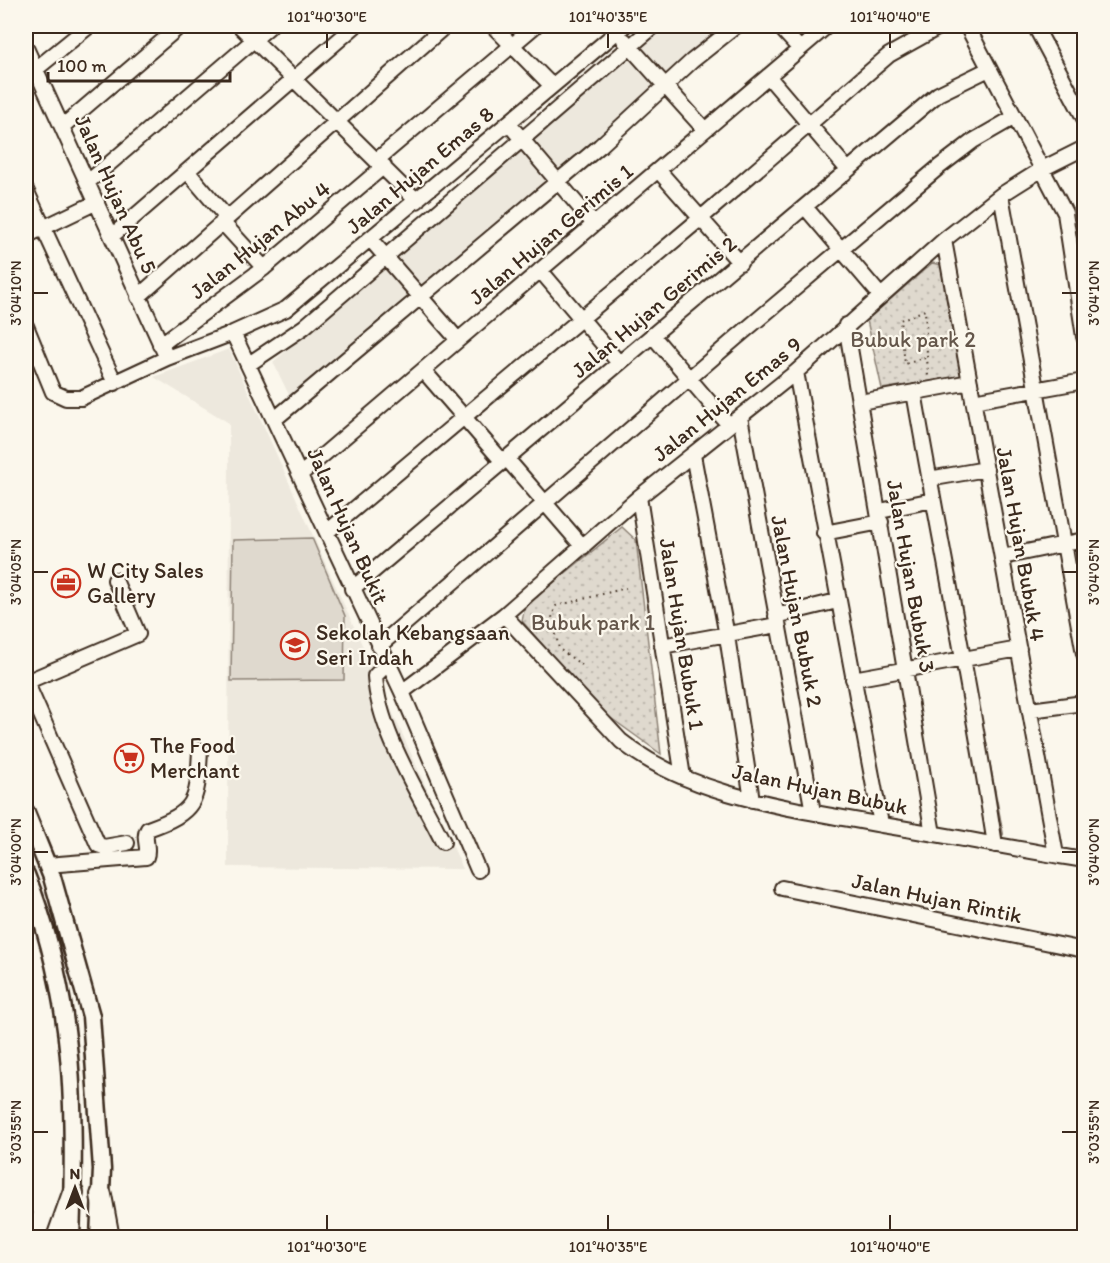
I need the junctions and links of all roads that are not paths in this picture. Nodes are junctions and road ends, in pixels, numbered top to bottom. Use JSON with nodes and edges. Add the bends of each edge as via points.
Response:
{"nodes":[{"id":1,"x":89,"y":26,"type":"edge"},
{"id":2,"x":180,"y":26,"type":"edge"},
{"id":3,"x":240,"y":26,"type":"edge"},
{"id":4,"x":270,"y":26,"type":"edge"},
{"id":5,"x":356,"y":26,"type":"edge"},
{"id":6,"x":445,"y":26,"type":"edge"},
{"id":7,"x":493,"y":26,"type":"edge"},
{"id":8,"x":535,"y":26,"type":"edge"},
{"id":9,"x":654,"y":26,"type":"edge"},
{"id":10,"x":736,"y":26,"type":"edge"},
{"id":11,"x":779,"y":26,"type":"edge"},
{"id":12,"x":827,"y":26,"type":"edge"},
{"id":13,"x":941,"y":26,"type":"edge"},
{"id":14,"x":968,"y":26,"type":"edge"},
{"id":15,"x":1035,"y":26,"type":"edge"},
{"id":16,"x":620,"y":29,"type":"edge"},
{"id":17,"x":255,"y":39,"type":"junction"},
{"id":18,"x":512,"y":46,"type":"junction"},
{"id":19,"x":630,"y":47,"type":"junction"},
{"id":20,"x":26,"y":48,"type":"edge"},
{"id":21,"x":800,"y":49,"type":"junction"},
{"id":22,"x":36,"y":69,"type":"junction"},
{"id":23,"x":989,"y":69,"type":"junction"},
{"id":24,"x":768,"y":76,"type":"junction"},
{"id":25,"x":294,"y":78,"type":"junction"},
{"id":26,"x":552,"y":86,"type":"junction"},
{"id":27,"x":665,"y":87,"type":"junction"},
{"id":28,"x":1014,"y":118,"type":"junction"},
{"id":29,"x":1084,"y":118,"type":"edge"},
{"id":30,"x":337,"y":120,"type":"junction"},
{"id":31,"x":508,"y":123,"type":"junction"},
{"id":32,"x":809,"y":124,"type":"junction"},
{"id":33,"x":63,"y":126,"type":"junction"},
{"id":34,"x":705,"y":130,"type":"junction"},
{"id":35,"x":522,"y":140,"type":"junction"},
{"id":36,"x":1084,"y":148,"type":"edge"},
{"id":37,"x":381,"y":163,"type":"junction"},
{"id":38,"x":1044,"y":168,"type":"junction"},
{"id":39,"x":658,"y":170,"type":"junction"},
{"id":40,"x":848,"y":170,"type":"junction"},
{"id":41,"x":187,"y":171,"type":"junction"},
{"id":42,"x":558,"y":180,"type":"junction"},
{"id":43,"x":88,"y":182,"type":"junction"},
{"id":44,"x":26,"y":190,"type":"edge"},
{"id":45,"x":1001,"y":195,"type":"junction"},
{"id":46,"x":417,"y":201,"type":"junction"},
{"id":47,"x":97,"y":202,"type":"junction"},
{"id":48,"x":805,"y":207,"type":"junction"},
{"id":49,"x":700,"y":218,"type":"junction"},
{"id":50,"x":225,"y":220,"type":"junction"},
{"id":51,"x":594,"y":224,"type":"junction"},
{"id":52,"x":42,"y":229,"type":"junction"},
{"id":53,"x":26,"y":236,"type":"edge"},
{"id":54,"x":112,"y":236,"type":"junction"},
{"id":55,"x":370,"y":240,"type":"junction"},
{"id":56,"x":944,"y":240,"type":"junction"},
{"id":57,"x":840,"y":250,"type":"junction"},
{"id":58,"x":384,"y":256,"type":"junction"},
{"id":59,"x":740,"y":263,"type":"junction"},
{"id":60,"x":264,"y":268,"type":"junction"},
{"id":61,"x":540,"y":270,"type":"junction"},
{"id":62,"x":880,"y":295,"type":"junction"},
{"id":63,"x":420,"y":296,"type":"junction"},
{"id":64,"x":138,"y":297,"type":"junction"},
{"id":65,"x":581,"y":319,"type":"junction"},
{"id":66,"x":846,"y":325,"type":"junction"},
{"id":67,"x":26,"y":326,"type":"edge"},
{"id":68,"x":233,"y":333,"type":"junction"},
{"id":69,"x":652,"y":335,"type":"junction"},
{"id":70,"x":1084,"y":337,"type":"edge"},
{"id":71,"x":458,"y":340,"type":"junction"},
{"id":72,"x":164,"y":352,"type":"junction"},
{"id":73,"x":619,"y":363,"type":"junction"},
{"id":74,"x":249,"y":364,"type":"junction"},
{"id":75,"x":423,"y":370,"type":"junction"},
{"id":76,"x":796,"y":372,"type":"junction"},
{"id":77,"x":689,"y":379,"type":"junction"},
{"id":78,"x":1084,"y":381,"type":"edge"},
{"id":79,"x":970,"y":382,"type":"junction"},
{"id":80,"x":116,"y":383,"type":"junction"},
{"id":81,"x":1036,"y":389,"type":"junction"},
{"id":82,"x":914,"y":392,"type":"junction"},
{"id":83,"x":973,"y":401,"type":"junction"},
{"id":84,"x":860,"y":402,"type":"junction"},
{"id":85,"x":464,"y":417,"type":"junction"},
{"id":86,"x":275,"y":419,"type":"junction"},
{"id":87,"x":735,"y":421,"type":"junction"},
{"id":88,"x":693,"y":455,"type":"junction"},
{"id":89,"x":505,"y":460,"type":"junction"},
{"id":90,"x":986,"y":469,"type":"junction"},
{"id":91,"x":302,"y":474,"type":"junction"},
{"id":92,"x":929,"y":479,"type":"junction"},
{"id":93,"x":639,"y":497,"type":"junction"},
{"id":94,"x":933,"y":500,"type":"junction"},
{"id":95,"x":546,"y":504,"type":"junction"},
{"id":96,"x":880,"y":516,"type":"junction"},
{"id":97,"x":327,"y":532,"type":"junction"},
{"id":98,"x":824,"y":533,"type":"junction"},
{"id":99,"x":1084,"y":540,"type":"edge"},
{"id":100,"x":1065,"y":544,"type":"junction"},
{"id":101,"x":583,"y":547,"type":"junction"},
{"id":102,"x":1002,"y":557,"type":"junction"},
{"id":103,"x":115,"y":580,"type":"dead end"},
{"id":104,"x":352,"y":589,"type":"junction"},
{"id":105,"x":837,"y":601,"type":"junction"},
{"id":106,"x":504,"y":615,"type":"junction"},
{"id":107,"x":777,"y":620,"type":"junction"},
{"id":108,"x":727,"y":636,"type":"junction"},
{"id":109,"x":662,"y":645,"type":"junction"},
{"id":110,"x":380,"y":646,"type":"junction"},
{"id":111,"x":1019,"y":649,"type":"junction"},
{"id":112,"x":1084,"y":654,"type":"edge"},
{"id":113,"x":967,"y":659,"type":"junction"},
{"id":114,"x":388,"y":663,"type":"junction"},
{"id":115,"x":906,"y":669,"type":"junction"},
{"id":116,"x":853,"y":679,"type":"junction"},
{"id":117,"x":26,"y":681,"type":"edge"},
{"id":118,"x":402,"y":692,"type":"junction"},
{"id":119,"x":1084,"y":703,"type":"edge"},
{"id":120,"x":1030,"y":710,"type":"junction"},
{"id":121,"x":200,"y":751,"type":"dead end"},
{"id":122,"x":683,"y":777,"type":"junction"},
{"id":123,"x":752,"y":800,"type":"junction"},
{"id":124,"x":813,"y":812,"type":"junction"},
{"id":125,"x":26,"y":813,"type":"edge"},
{"id":126,"x":881,"y":824,"type":"junction"},
{"id":127,"x":933,"y":834,"type":"junction"},
{"id":128,"x":443,"y":842,"type":"dead end"},
{"id":129,"x":127,"y":843,"type":"dead end"},
{"id":130,"x":995,"y":845,"type":"junction"},
{"id":131,"x":1056,"y":855,"type":"junction"},
{"id":132,"x":1084,"y":860,"type":"edge"},
{"id":133,"x":478,"y":870,"type":"dead end"},
{"id":134,"x":50,"y":871,"type":"junction"},
{"id":135,"x":27,"y":879,"type":"edge"},
{"id":136,"x":782,"y":888,"type":"dead end"},
{"id":137,"x":1084,"y":950,"type":"edge"},
{"id":138,"x":73,"y":1193,"type":"junction"},
{"id":139,"x":101,"y":1195,"type":"junction"},
{"id":140,"x":57,"y":1238,"type":"edge"},
{"id":141,"x":71,"y":1238,"type":"edge"},
{"id":142,"x":99,"y":1238,"type":"edge"},
{"id":143,"x":109,"y":1238,"type":"edge"}],
"edges":[{"from":1,"to":22,"type":"street"},
{"from":2,"to":33,"type":"street"},
{"from":3,"to":17,"type":"street"},
{"from":4,"to":17,"type":"street"},
{"from":5,"to":25,"type":"street"},
{"from":6,"to":30,"type":"street"},
{"from":7,"to":18,"type":"street"},
{"from":8,"to":18,"type":"street","name":"Jalan Hujan Abu 4"},
{"from":9,"to":19,"type":"street"},
{"from":10,"to":27,"type":"street"},
{"from":11,"to":21,"type":"street"},
{"from":12,"to":21,"type":"street","name":"Jalan Hujan Gerimis 1"},
{"from":13,"to":32,"type":"street","via":[[888,56]]},
{"from":14,"to":23,"type":"street"},
{"from":15,"to":29,"type":"street"},
{"from":16,"to":19,"type":"street"},
{"from":16,"to":26,"type":"street","name":"Jalan Hujan Emas 8"},
{"from":17,"to":25,"type":"street"},
{"from":17,"to":43,"type":"street"},
{"from":18,"to":26,"type":"street"},
{"from":18,"to":37,"type":"street","name":"Jalan Hujan Abu 4"},
{"from":19,"to":27,"type":"street"},
{"from":19,"to":35,"type":"street"},
{"from":20,"to":22,"type":"street","name":"Jalan Hujan Abu 5"},
{"from":21,"to":24,"type":"street","name":"Jalan Hujan Gerimis 1"},
{"from":22,"to":33,"type":"street","name":"Jalan Hujan Abu 5"},
{"from":23,"to":28,"type":"street"},
{"from":23,"to":40,"type":"street","name":"Jalan Hujan Gerimis 2","via":[[938,94]]},
{"from":24,"to":32,"type":"street"},
{"from":24,"to":34,"type":"street","name":"Jalan Hujan Gerimis 1"},
{"from":25,"to":30,"type":"street"},
{"from":25,"to":41,"type":"street"},
{"from":26,"to":31,"type":"street","name":"Jalan Hujan Emas 8"},
{"from":27,"to":34,"type":"street"},
{"from":27,"to":42,"type":"street"},
{"from":28,"to":38,"type":"street"},
{"from":28,"to":57,"type":"street","via":[[973,141]]},
{"from":30,"to":37,"type":"street"},
{"from":30,"to":50,"type":"street"},
{"from":31,"to":35,"type":"street"},
{"from":31,"to":46,"type":"street","name":"Jalan Hujan Emas 8"},
{"from":32,"to":40,"type":"street"},
{"from":32,"to":49,"type":"street"},
{"from":33,"to":43,"type":"street","name":"Jalan Hujan Abu 5"},
{"from":34,"to":39,"type":"street","name":"Jalan Hujan Gerimis 1"},
{"from":35,"to":42,"type":"street"},
{"from":35,"to":58,"type":"street"},
{"from":36,"to":38,"type":"street","name":"Jalan Hujan Emas 9"},
{"from":37,"to":46,"type":"street"},
{"from":37,"to":60,"type":"street","name":"Jalan Hujan Abu 4"},
{"from":38,"to":45,"type":"street","name":"Jalan Hujan Emas 9"},
{"from":38,"to":70,"type":"street","via":[[1065,213]]},
{"from":39,"to":49,"type":"street"},
{"from":39,"to":51,"type":"street","name":"Jalan Hujan Gerimis 1"},
{"from":40,"to":48,"type":"street","name":"Jalan Hujan Gerimis 2"},
{"from":41,"to":50,"type":"street"},
{"from":41,"to":54,"type":"street"},
{"from":42,"to":51,"type":"street"},
{"from":42,"to":63,"type":"street"},
{"from":43,"to":47,"type":"street","name":"Jalan Hujan Abu 5"},
{"from":44,"to":52,"type":"street"},
{"from":45,"to":56,"type":"street","name":"Jalan Hujan Emas 9"},
{"from":45,"to":81,"type":"street"},
{"from":46,"to":55,"type":"street","name":"Jalan Hujan Emas 8"},
{"from":47,"to":52,"type":"street"},
{"from":47,"to":54,"type":"street","name":"Jalan Hujan Abu 5"},
{"from":48,"to":57,"type":"street"},
{"from":48,"to":59,"type":"street","name":"Jalan Hujan Gerimis 2"},
{"from":49,"to":59,"type":"street"},
{"from":49,"to":65,"type":"street"},
{"from":50,"to":60,"type":"street"},
{"from":50,"to":64,"type":"street"},
{"from":51,"to":61,"type":"street","name":"Jalan Hujan Gerimis 1"},
{"from":52,"to":53,"type":"street"},
{"from":52,"to":80,"type":"street"},
{"from":54,"to":64,"type":"street","name":"Jalan Hujan Abu 5"},
{"from":55,"to":58,"type":"street"},
{"from":55,"to":68,"type":"street","name":"Jalan Hujan Emas 8","via":[[286,309]]},
{"from":56,"to":62,"type":"street","name":"Jalan Hujan Emas 9"},
{"from":56,"to":79,"type":"street","name":"Jalan Hujan Bubuk 4"},
{"from":57,"to":62,"type":"street"},
{"from":57,"to":77,"type":"street"},
{"from":58,"to":63,"type":"street"},
{"from":58,"to":74,"type":"street","via":[[304,327]]},
{"from":59,"to":69,"type":"street","name":"Jalan Hujan Gerimis 2"},
{"from":60,"to":72,"type":"street","name":"Jalan Hujan Abu 4"},
{"from":61,"to":65,"type":"street"},
{"from":61,"to":71,"type":"street","name":"Jalan Hujan Gerimis 1"},
{"from":62,"to":66,"type":"street","name":"Jalan Hujan Emas 9"},
{"from":63,"to":71,"type":"street"},
{"from":63,"to":86,"type":"street"},
{"from":64,"to":72,"type":"street","name":"Jalan Hujan Abu 5"},
{"from":65,"to":73,"type":"street"},
{"from":65,"to":85,"type":"street"},
{"from":66,"to":76,"type":"street","name":"Jalan Hujan Emas 9"},
{"from":66,"to":84,"type":"street","name":"Jalan Hujan Bubuk 3"},
{"from":67,"to":80,"type":"street","via":[[53,392],[66,398],[81,398]]},
{"from":68,"to":72,"type":"street","name":"Jalan Hujan Emas 8"},
{"from":68,"to":74,"type":"street","name":"Jalan Hujan Bukit"},
{"from":69,"to":73,"type":"street","name":"Jalan Hujan Gerimis 2"},
{"from":69,"to":77,"type":"street"},
{"from":71,"to":75,"type":"street","name":"Jalan Hujan Gerimis 1"},
{"from":72,"to":80,"type":"street"},
{"from":73,"to":89,"type":"street","name":"Jalan Hujan Gerimis 2"},
{"from":74,"to":86,"type":"street","name":"Jalan Hujan Bukit"},
{"from":75,"to":85,"type":"street"},
{"from":75,"to":91,"type":"street","name":"Jalan Hujan Gerimis 1"},
{"from":76,"to":87,"type":"street","name":"Jalan Hujan Emas 9"},
{"from":76,"to":98,"type":"street"},
{"from":77,"to":87,"type":"street"},
{"from":77,"to":95,"type":"street"},
{"from":78,"to":81,"type":"street"},
{"from":79,"to":82,"type":"street"},
{"from":79,"to":83,"type":"street","name":"Jalan Hujan Bubuk 4"},
{"from":81,"to":83,"type":"street"},
{"from":81,"to":100,"type":"street"},
{"from":82,"to":84,"type":"street"},
{"from":82,"to":92,"type":"street"},
{"from":83,"to":90,"type":"street","name":"Jalan Hujan Bubuk 4"},
{"from":84,"to":96,"type":"street","name":"Jalan Hujan Bubuk 3"},
{"from":85,"to":89,"type":"street"},
{"from":85,"to":97,"type":"street"},
{"from":86,"to":91,"type":"street","name":"Jalan Hujan Bukit"},
{"from":87,"to":88,"type":"street","name":"Jalan Hujan Emas 9"},
{"from":87,"to":107,"type":"street","name":"Jalan Hujan Bubuk 2"},
{"from":88,"to":93,"type":"street","name":"Jalan Hujan Emas 9"},
{"from":88,"to":108,"type":"street"},
{"from":89,"to":95,"type":"street"},
{"from":89,"to":104,"type":"street","name":"Jalan Hujan Gerimis 2"},
{"from":90,"to":92,"type":"street"},
{"from":90,"to":102,"type":"street","name":"Jalan Hujan Bubuk 4"},
{"from":91,"to":97,"type":"street","name":"Jalan Hujan Bukit"},
{"from":92,"to":94,"type":"street"},
{"from":93,"to":101,"type":"street","name":"Jalan Hujan Emas 9"},
{"from":93,"to":109,"type":"street","name":"Jalan Hujan Bubuk 1"},
{"from":94,"to":96,"type":"street"},
{"from":94,"to":113,"type":"street"},
{"from":95,"to":101,"type":"street"},
{"from":95,"to":110,"type":"street"},
{"from":96,"to":98,"type":"street"},
{"from":96,"to":115,"type":"street","name":"Jalan Hujan Bubuk 3"},
{"from":97,"to":104,"type":"street","name":"Jalan Hujan Bukit"},
{"from":98,"to":105,"type":"street"},
{"from":99,"to":100,"type":"street"},
{"from":100,"to":102,"type":"street"},
{"from":100,"to":112,"type":"street"},
{"from":101,"to":106,"type":"street","name":"Jalan Hujan Emas 9"},
{"from":102,"to":111,"type":"street","name":"Jalan Hujan Bubuk 4"},
{"from":103,"to":117,"type":"street","via":[[138,634]]},
{"from":104,"to":110,"type":"street","name":"Jalan Hujan Bukit"},
{"from":105,"to":107,"type":"street"},
{"from":105,"to":116,"type":"street"},
{"from":106,"to":118,"type":"street","name":"Jalan Hujan Emas 9"},
{"from":106,"to":122,"type":"street","name":"Jalan Hujan Bubuk","via":[[621,741],[642,759]]},
{"from":107,"to":108,"type":"street"},
{"from":107,"to":124,"type":"street","name":"Jalan Hujan Bubuk 2"},
{"from":108,"to":109,"type":"street"},
{"from":108,"to":123,"type":"street"},
{"from":109,"to":122,"type":"street","name":"Jalan Hujan Bubuk 1"},
{"from":110,"to":114,"type":"street","name":"Jalan Hujan Bukit"},
{"from":111,"to":113,"type":"street"},
{"from":111,"to":120,"type":"street","name":"Jalan Hujan Bubuk 4"},
{"from":113,"to":115,"type":"street"},
{"from":113,"to":130,"type":"street"},
{"from":114,"to":118,"type":"street","name":"Jalan Hujan Bukit"},
{"from":114,"to":128,"type":"street","via":[[375,676],[375,688],[392,739]]},
{"from":115,"to":116,"type":"street"},
{"from":115,"to":127,"type":"street","name":"Jalan Hujan Bubuk 3"},
{"from":116,"to":126,"type":"street"},
{"from":117,"to":129,"type":"street","via":[[98,845]]},
{"from":118,"to":133,"type":"street","name":"Jalan Hujan Bukit"},
{"from":119,"to":120,"type":"street"},
{"from":120,"to":131,"type":"street","name":"Jalan Hujan Bubuk 4"},
{"from":121,"to":134,"type":"street","via":[[198,793],[193,803],[148,829],[146,857]]},
{"from":122,"to":123,"type":"street","name":"Jalan Hujan Bubuk"},
{"from":123,"to":124,"type":"street","name":"Jalan Hujan Bubuk"},
{"from":124,"to":126,"type":"street","name":"Jalan Hujan Bubuk"},
{"from":125,"to":134,"type":"main road"},
{"from":126,"to":127,"type":"street","name":"Jalan Hujan Bubuk"},
{"from":127,"to":130,"type":"street","name":"Jalan Hujan Bubuk"},
{"from":130,"to":131,"type":"street","name":"Jalan Hujan Bubuk"},
{"from":131,"to":132,"type":"street","name":"Jalan Hujan Bubuk"},
{"from":134,"to":139,"type":"main road","via":[[91,1016]]},
{"from":135,"to":138,"type":"main road","via":[[47,932],[66,1018],[74,1103]]},
{"from":136,"to":137,"type":"street","name":"Jalan Hujan Rintik"},
{"from":138,"to":140,"type":"highway"},
{"from":138,"to":141,"type":"main road"},
{"from":139,"to":142,"type":"main road"},
{"from":139,"to":143,"type":"highway"}]}
